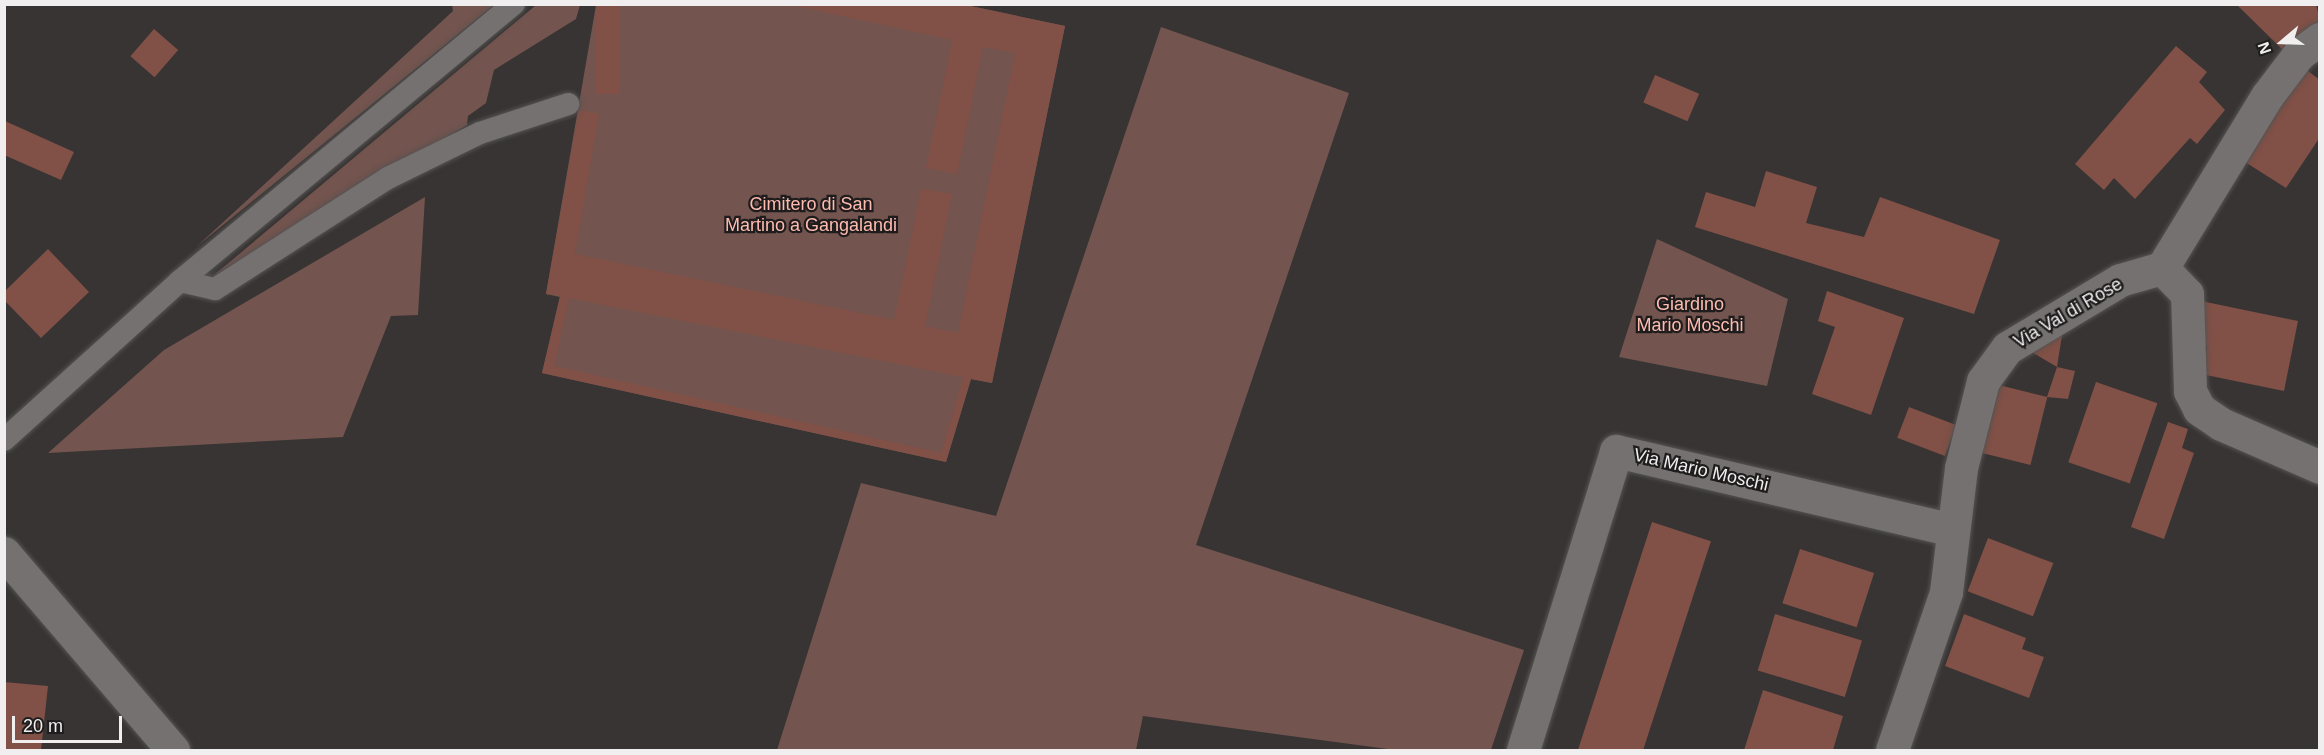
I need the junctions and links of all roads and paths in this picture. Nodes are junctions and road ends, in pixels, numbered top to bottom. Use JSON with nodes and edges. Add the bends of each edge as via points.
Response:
{"nodes":[{"id":1,"x":514,"y":4,"type":"edge"},
{"id":2,"x":2319,"y":39,"type":"edge"},
{"id":3,"x":568,"y":104,"type":"dead end"},
{"id":4,"x":2162,"y":268,"type":"junction"},
{"id":5,"x":180,"y":282,"type":"junction"},
{"id":6,"x":4,"y":440,"type":"edge"},
{"id":7,"x":2319,"y":467,"type":"edge"},
{"id":8,"x":1952,"y":530,"type":"junction"},
{"id":9,"x":4,"y":553,"type":"edge"},
{"id":10,"x":173,"y":750,"type":"edge"},
{"id":11,"x":1523,"y":750,"type":"edge"},
{"id":12,"x":1892,"y":750,"type":"edge"}],
"edges":[{"from":1,"to":5,"type":"lane"},
{"from":2,"to":4,"type":"street","via":[[2299,54],[2267,96]]},
{"from":3,"to":5,"type":"lane","via":[[480,133],[388,178],[215,288]]},
{"from":4,"to":7,"type":"street","via":[[2187,294],[2190,391],[2199,409],[2221,424]]},
{"from":4,"to":8,"type":"street","name":"Via Val di Rose","via":[[2120,280],[2007,348],[1983,381],[1961,468]]},
{"from":5,"to":6,"type":"lane"},
{"from":8,"to":11,"type":"street","name":"Via Mario Moschi","via":[[1616,451]]},
{"from":8,"to":12,"type":"street","name":"Via Val di Rose","via":[[1946,592]]},
{"from":9,"to":10,"type":"street"}]}
